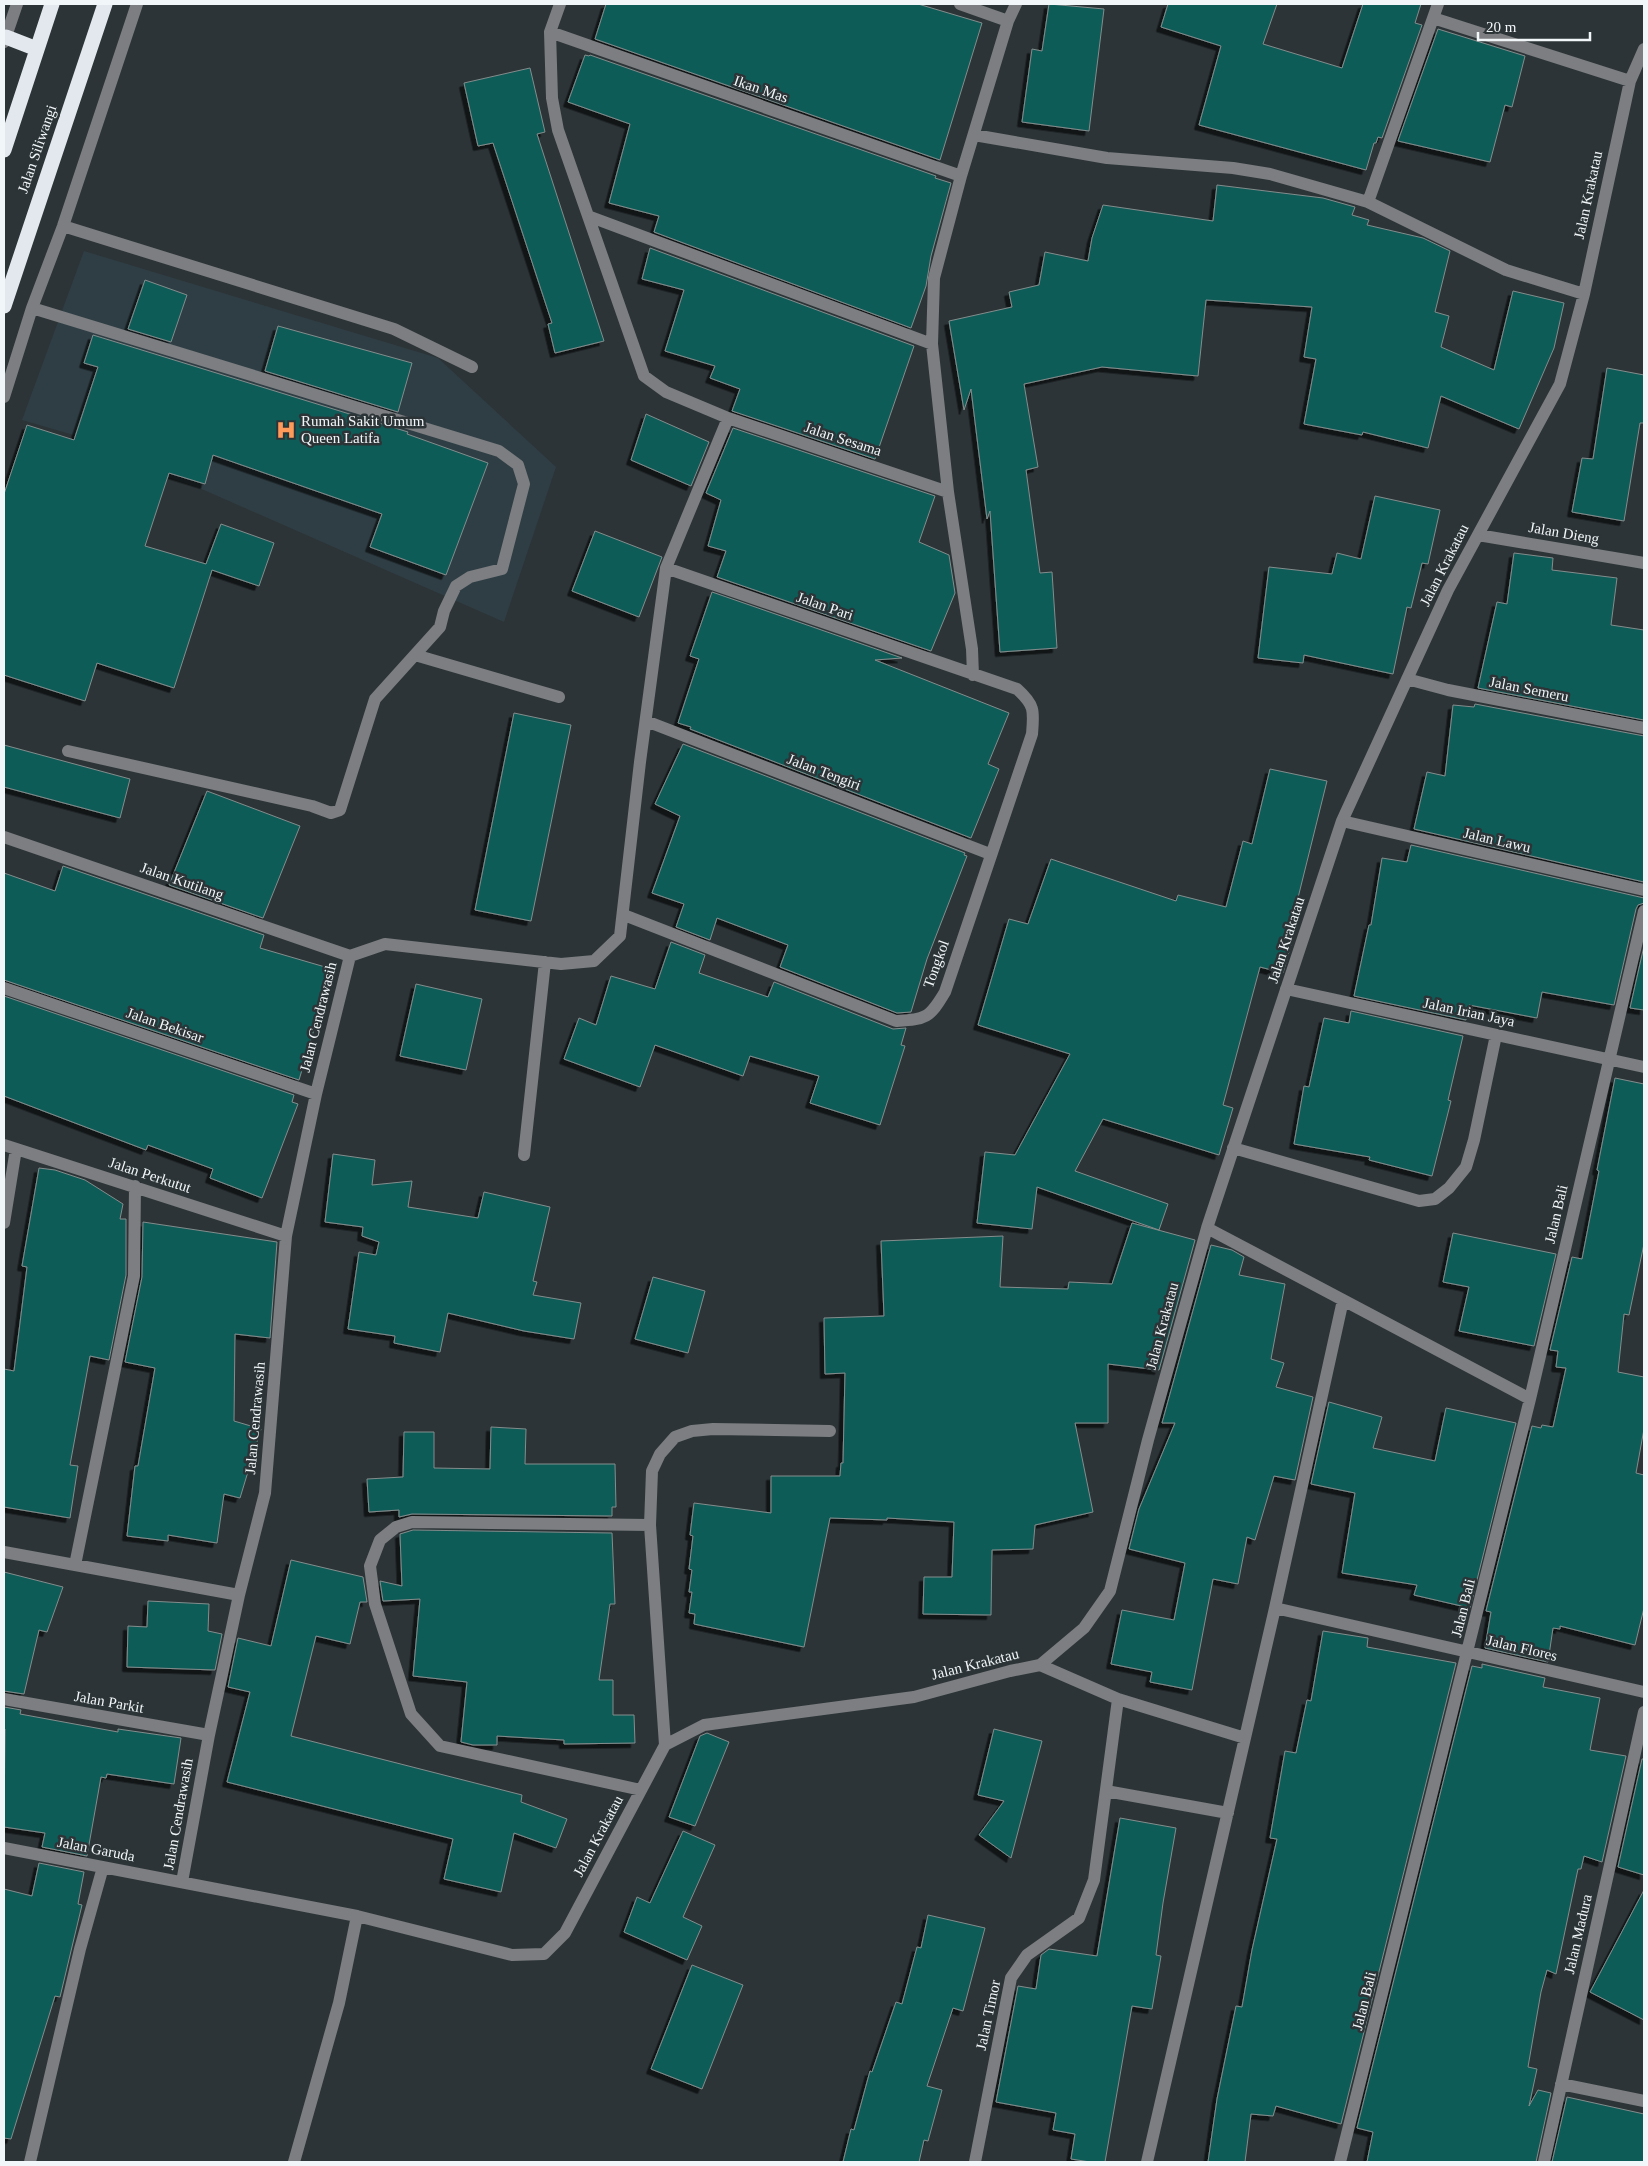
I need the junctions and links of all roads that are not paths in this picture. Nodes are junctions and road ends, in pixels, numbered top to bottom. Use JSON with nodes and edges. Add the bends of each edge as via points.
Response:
{"nodes":[{"id":1,"x":17,"y":4,"type":"edge"},
{"id":2,"x":52,"y":4,"type":"edge"},
{"id":3,"x":105,"y":4,"type":"edge"},
{"id":4,"x":137,"y":4,"type":"edge"},
{"id":5,"x":560,"y":4,"type":"edge"},
{"id":6,"x":960,"y":4,"type":"edge"},
{"id":7,"x":1016,"y":4,"type":"edge"},
{"id":8,"x":1438,"y":4,"type":"edge"},
{"id":9,"x":1433,"y":18,"type":"junction"},
{"id":10,"x":1008,"y":21,"type":"junction"},
{"id":11,"x":550,"y":32,"type":"junction"},
{"id":12,"x":5,"y":40,"type":"edge"},
{"id":13,"x":37,"y":48,"type":"junction"},
{"id":14,"x":1644,"y":49,"type":"edge"},
{"id":15,"x":1630,"y":81,"type":"junction"},
{"id":16,"x":974,"y":135,"type":"junction"},
{"id":17,"x":4,"y":150,"type":"edge"},
{"id":18,"x":961,"y":176,"type":"junction"},
{"id":19,"x":1368,"y":202,"type":"junction"},
{"id":20,"x":588,"y":216,"type":"junction"},
{"id":21,"x":62,"y":226,"type":"junction"},
{"id":22,"x":1584,"y":294,"type":"junction"},
{"id":23,"x":4,"y":306,"type":"edge"},
{"id":24,"x":32,"y":308,"type":"junction"},
{"id":25,"x":932,"y":344,"type":"junction"},
{"id":26,"x":472,"y":367,"type":"dead end"},
{"id":27,"x":4,"y":397,"type":"edge"},
{"id":28,"x":728,"y":418,"type":"junction"},
{"id":29,"x":948,"y":492,"type":"junction"},
{"id":30,"x":1478,"y":535,"type":"junction"},
{"id":31,"x":1644,"y":563,"type":"edge"},
{"id":32,"x":666,"y":568,"type":"junction"},
{"id":33,"x":415,"y":655,"type":"junction"},
{"id":34,"x":973,"y":675,"type":"junction"},
{"id":35,"x":1408,"y":679,"type":"junction"},
{"id":36,"x":560,"y":697,"type":"dead end"},
{"id":37,"x":646,"y":721,"type":"junction"},
{"id":38,"x":1644,"y":728,"type":"edge"},
{"id":39,"x":68,"y":751,"type":"dead end"},
{"id":40,"x":1342,"y":821,"type":"junction"},
{"id":41,"x":4,"y":837,"type":"edge"},
{"id":42,"x":990,"y":854,"type":"junction"},
{"id":43,"x":1644,"y":890,"type":"edge"},
{"id":44,"x":1644,"y":911,"type":"edge"},
{"id":45,"x":624,"y":916,"type":"junction"},
{"id":46,"x":350,"y":956,"type":"junction"},
{"id":47,"x":545,"y":962,"type":"junction"},
{"id":48,"x":4,"y":988,"type":"edge"},
{"id":49,"x":1286,"y":989,"type":"junction"},
{"id":50,"x":1496,"y":1035,"type":"junction"},
{"id":51,"x":1608,"y":1059,"type":"junction"},
{"id":52,"x":1644,"y":1067,"type":"edge"},
{"id":53,"x":316,"y":1094,"type":"junction"},
{"id":54,"x":10,"y":1147,"type":"edge"},
{"id":55,"x":1233,"y":1148,"type":"junction"},
{"id":56,"x":524,"y":1155,"type":"dead end"},
{"id":57,"x":135,"y":1186,"type":"junction"},
{"id":58,"x":4,"y":1223,"type":"edge"},
{"id":59,"x":1207,"y":1228,"type":"junction"},
{"id":60,"x":286,"y":1236,"type":"junction"},
{"id":61,"x":1343,"y":1300,"type":"junction"},
{"id":62,"x":1530,"y":1400,"type":"junction"},
{"id":63,"x":830,"y":1431,"type":"dead end"},
{"id":64,"x":650,"y":1525,"type":"junction"},
{"id":65,"x":4,"y":1552,"type":"edge"},
{"id":66,"x":76,"y":1565,"type":"junction"},
{"id":67,"x":239,"y":1595,"type":"junction"},
{"id":68,"x":1275,"y":1608,"type":"junction"},
{"id":69,"x":1469,"y":1652,"type":"junction"},
{"id":70,"x":1040,"y":1665,"type":"junction"},
{"id":71,"x":1644,"y":1692,"type":"edge"},
{"id":72,"x":4,"y":1699,"type":"edge"},
{"id":73,"x":1118,"y":1699,"type":"junction"},
{"id":74,"x":1644,"y":1712,"type":"edge"},
{"id":75,"x":209,"y":1735,"type":"junction"},
{"id":76,"x":1245,"y":1738,"type":"junction"},
{"id":77,"x":665,"y":1745,"type":"junction"},
{"id":78,"x":641,"y":1790,"type":"junction"},
{"id":79,"x":1106,"y":1791,"type":"junction"},
{"id":80,"x":1228,"y":1814,"type":"junction"},
{"id":81,"x":4,"y":1848,"type":"edge"},
{"id":82,"x":103,"y":1867,"type":"junction"},
{"id":83,"x":182,"y":1882,"type":"junction"},
{"id":84,"x":357,"y":1916,"type":"junction"},
{"id":85,"x":1561,"y":2084,"type":"junction"},
{"id":86,"x":1644,"y":2101,"type":"edge"},
{"id":87,"x":30,"y":2162,"type":"edge"},
{"id":88,"x":294,"y":2162,"type":"edge"},
{"id":89,"x":975,"y":2162,"type":"edge"},
{"id":90,"x":1147,"y":2162,"type":"edge"},
{"id":91,"x":1340,"y":2162,"type":"edge"},
{"id":92,"x":1544,"y":2162,"type":"edge"}],
"edges":[{"from":1,"to":12,"type":"street"},
{"from":2,"to":13,"type":"highway","name":"Jalan Siliwangi"},
{"from":3,"to":23,"type":"highway","name":"Jalan Siliwangi"},
{"from":4,"to":21,"type":"street"},
{"from":5,"to":11,"type":"street"},
{"from":6,"to":10,"type":"street"},
{"from":7,"to":10,"type":"street"},
{"from":8,"to":9,"type":"street"},
{"from":9,"to":15,"type":"street"},
{"from":9,"to":19,"type":"street"},
{"from":10,"to":16,"type":"street"},
{"from":11,"to":18,"type":"street","name":"Ikan Mas"},
{"from":11,"to":20,"type":"street","name":"Jalan Sesama","via":[[552,98],[558,130]]},
{"from":12,"to":13,"type":"highway"},
{"from":13,"to":17,"type":"highway","name":"Jalan Siliwangi"},
{"from":14,"to":15,"type":"street","name":"Jalan Krakatau"},
{"from":15,"to":22,"type":"street","name":"Jalan Krakatau"},
{"from":16,"to":18,"type":"street"},
{"from":16,"to":19,"type":"street","via":[[1107,158],[1270,174]]},
{"from":18,"to":25,"type":"street","via":[[934,278]]},
{"from":19,"to":22,"type":"street","via":[[1506,270]]},
{"from":20,"to":25,"type":"street"},
{"from":20,"to":28,"type":"street","name":"Jalan Sesama","via":[[644,376],[666,392]]},
{"from":21,"to":24,"type":"street"},
{"from":21,"to":26,"type":"street","via":[[394,329]]},
{"from":22,"to":30,"type":"street","name":"Jalan Krakatau","via":[[1560,384]]},
{"from":24,"to":27,"type":"street"},
{"from":24,"to":33,"type":"street","via":[[500,451],[518,465],[524,484],[502,569],[470,576],[456,586],[440,627]]},
{"from":25,"to":29,"type":"street"},
{"from":28,"to":29,"type":"street","name":"Jalan Sesama"},
{"from":28,"to":32,"type":"street"},
{"from":29,"to":34,"type":"street","via":[[972,649]]},
{"from":30,"to":31,"type":"street","name":"Jalan Dieng"},
{"from":30,"to":35,"type":"street","name":"Jalan Krakatau","via":[[1448,590]]},
{"from":32,"to":34,"type":"street","name":"Jalan Pari"},
{"from":32,"to":37,"type":"street"},
{"from":33,"to":36,"type":"street"},
{"from":33,"to":39,"type":"street","via":[[375,699],[340,810],[331,813]]},
{"from":34,"to":42,"type":"street","name":"Tongkol","via":[[1017,689],[1029,699],[1034,712],[1032,734]]},
{"from":35,"to":38,"type":"street","name":"Jalan Semeru","via":[[1448,690]]},
{"from":35,"to":40,"type":"street","name":"Jalan Krakatau"},
{"from":37,"to":42,"type":"street","name":"Jalan Tengiri"},
{"from":37,"to":45,"type":"street"},
{"from":40,"to":43,"type":"street","name":"Jalan Lawu"},
{"from":40,"to":49,"type":"street","name":"Jalan Krakatau"},
{"from":41,"to":46,"type":"street","name":"Jalan Kutilang"},
{"from":42,"to":45,"type":"street","name":"Tongkol","via":[[945,992],[928,1016],[917,1020],[896,1021]]},
{"from":44,"to":51,"type":"street","name":"Jalan Bali"},
{"from":45,"to":47,"type":"street","via":[[620,936],[594,961]]},
{"from":46,"to":47,"type":"street","via":[[385,944]]},
{"from":46,"to":53,"type":"street","name":"Jalan Cendrawasih"},
{"from":47,"to":56,"type":"street"},
{"from":48,"to":53,"type":"street","name":"Jalan Bekisar"},
{"from":49,"to":50,"type":"street","name":"Jalan Irian Jaya"},
{"from":49,"to":55,"type":"street","name":"Jalan Krakatau"},
{"from":50,"to":51,"type":"street","name":"Jalan Irian Jaya"},
{"from":50,"to":55,"type":"street","via":[[1466,1167],[1450,1188],[1435,1199],[1419,1201]]},
{"from":51,"to":52,"type":"street","name":"Jalan Irian Jaya"},
{"from":51,"to":62,"type":"street","name":"Jalan Bali"},
{"from":53,"to":60,"type":"street","name":"Jalan Cendrawasih"},
{"from":54,"to":57,"type":"street","name":"Jalan Perkutut"},
{"from":54,"to":58,"type":"street"},
{"from":55,"to":59,"type":"street","name":"Jalan Krakatau"},
{"from":57,"to":60,"type":"street","name":"Jalan Perkutut"},
{"from":57,"to":66,"type":"street","via":[[134,1276]]},
{"from":59,"to":61,"type":"street"},
{"from":59,"to":70,"type":"street","name":"Jalan Krakatau","via":[[1110,1591],[1084,1628]]},
{"from":60,"to":67,"type":"street","name":"Jalan Cendrawasih","via":[[265,1493]]},
{"from":61,"to":62,"type":"street"},
{"from":61,"to":68,"type":"street"},
{"from":62,"to":69,"type":"street","name":"Jalan Bali"},
{"from":63,"to":64,"type":"street","via":[[713,1429],[675,1437],[660,1454],[652,1471]]},
{"from":64,"to":77,"type":"street"},
{"from":64,"to":78,"type":"street","via":[[412,1522],[396,1527],[380,1540],[370,1566],[375,1604],[411,1714],[440,1746]]},
{"from":65,"to":66,"type":"street"},
{"from":66,"to":67,"type":"street"},
{"from":67,"to":75,"type":"street","name":"Jalan Cendrawasih"},
{"from":68,"to":69,"type":"street","name":"Jalan Flores"},
{"from":68,"to":76,"type":"street"},
{"from":69,"to":71,"type":"street","name":"Jalan Flores"},
{"from":69,"to":91,"type":"street","name":"Jalan Bali"},
{"from":70,"to":73,"type":"street"},
{"from":70,"to":77,"type":"street","name":"Jalan Krakatau","via":[[914,1697],[704,1726]]},
{"from":72,"to":75,"type":"street","name":"Jalan Parkit"},
{"from":73,"to":76,"type":"street"},
{"from":73,"to":79,"type":"street","name":"Jalan Timor"},
{"from":74,"to":85,"type":"street","name":"Jalan Madura"},
{"from":75,"to":83,"type":"street","name":"Jalan Cendrawasih"},
{"from":76,"to":80,"type":"street"},
{"from":77,"to":78,"type":"street","name":"Jalan Krakatau"},
{"from":78,"to":84,"type":"street","name":"Jalan Krakatau","via":[[565,1933],[544,1954],[512,1955]]},
{"from":79,"to":80,"type":"street"},
{"from":79,"to":89,"type":"street","name":"Jalan Timor","via":[[1094,1880],[1079,1918],[1027,1955],[1011,1978]]},
{"from":80,"to":90,"type":"street"},
{"from":81,"to":82,"type":"street","name":"Jalan Garuda"},
{"from":82,"to":83,"type":"street","name":"Jalan Garuda"},
{"from":82,"to":87,"type":"street","via":[[80,1949]]},
{"from":83,"to":84,"type":"street","name":"Jalan Krakatau"},
{"from":84,"to":88,"type":"street","via":[[339,2003]]},
{"from":85,"to":86,"type":"street"},
{"from":85,"to":92,"type":"street","name":"Jalan Madura"}]}
